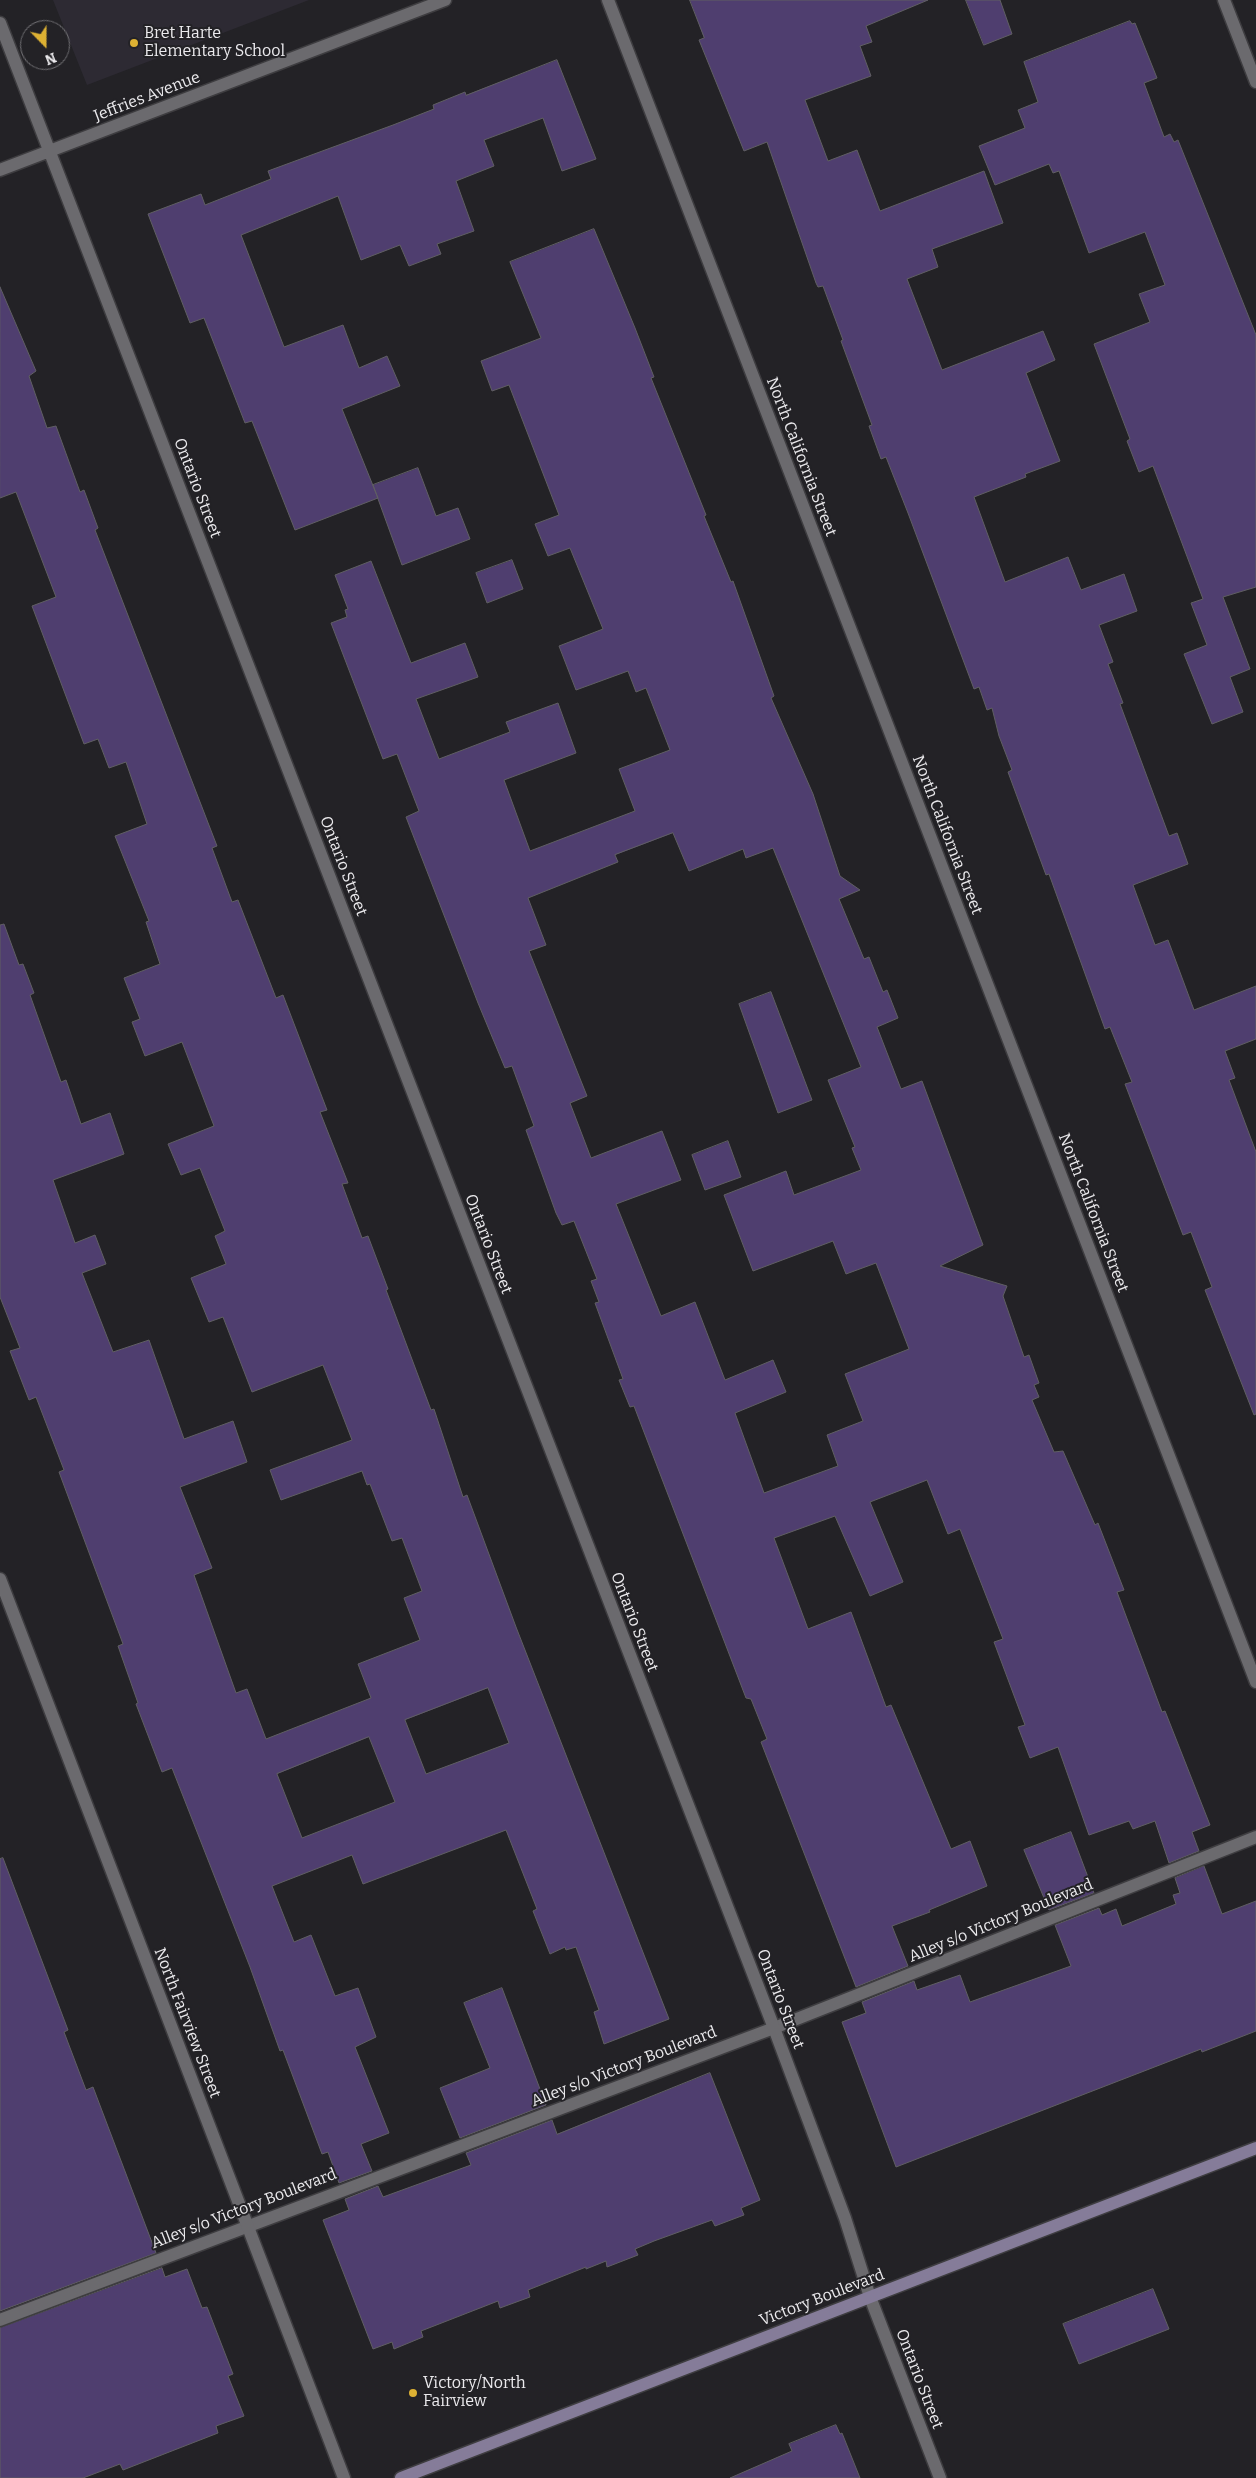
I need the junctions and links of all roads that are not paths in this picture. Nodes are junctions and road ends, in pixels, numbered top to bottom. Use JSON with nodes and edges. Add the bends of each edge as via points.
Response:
{"nodes":[{"id":1,"x":445,"y":0,"type":"edge"},
{"id":2,"x":608,"y":0,"type":"edge"},
{"id":3,"x":1224,"y":0,"type":"edge"},
{"id":4,"x":0,"y":23,"type":"edge"},
{"id":5,"x":1256,"y":82,"type":"edge"},
{"id":6,"x":49,"y":152,"type":"junction"},
{"id":7,"x":0,"y":170,"type":"edge"},
{"id":8,"x":0,"y":1579,"type":"edge"},
{"id":9,"x":1256,"y":1682,"type":"edge"},
{"id":10,"x":1256,"y":1838,"type":"edge"},
{"id":11,"x":774,"y":2028,"type":"junction"},
{"id":12,"x":1256,"y":2148,"type":"edge"},
{"id":13,"x":247,"y":2225,"type":"junction"},
{"id":14,"x":870,"y":2297,"type":"junction"},
{"id":15,"x":0,"y":2320,"type":"edge"},
{"id":16,"x":344,"y":2478,"type":"edge"},
{"id":17,"x":400,"y":2478,"type":"edge"},
{"id":18,"x":940,"y":2478,"type":"edge"}],
"edges":[{"from":1,"to":6,"type":"street","name":"Jeffries Avenue"},
{"from":2,"to":9,"type":"street","name":"North California Street"},
{"from":3,"to":5,"type":"street"},
{"from":4,"to":6,"type":"street","name":"Ontario Street"},
{"from":6,"to":7,"type":"street","name":"Jeffries Avenue"},
{"from":6,"to":11,"type":"street","name":"Ontario Street"},
{"from":8,"to":13,"type":"street","name":"North Fairview Street"},
{"from":10,"to":11,"type":"street","name":"Alley s/o Victory Boulevard"},
{"from":11,"to":13,"type":"street","name":"Alley s/o Victory Boulevard"},
{"from":11,"to":14,"type":"street","name":"Ontario Street","via":[[845,2218]]},
{"from":12,"to":14,"type":"main road","name":"Victory Boulevard"},
{"from":13,"to":15,"type":"street","name":"Alley s/o Victory Boulevard"},
{"from":13,"to":16,"type":"street","name":"North Fairview Street"},
{"from":14,"to":17,"type":"main road","name":"Victory Boulevard"},
{"from":14,"to":18,"type":"street","name":"Ontario Street"}]}
